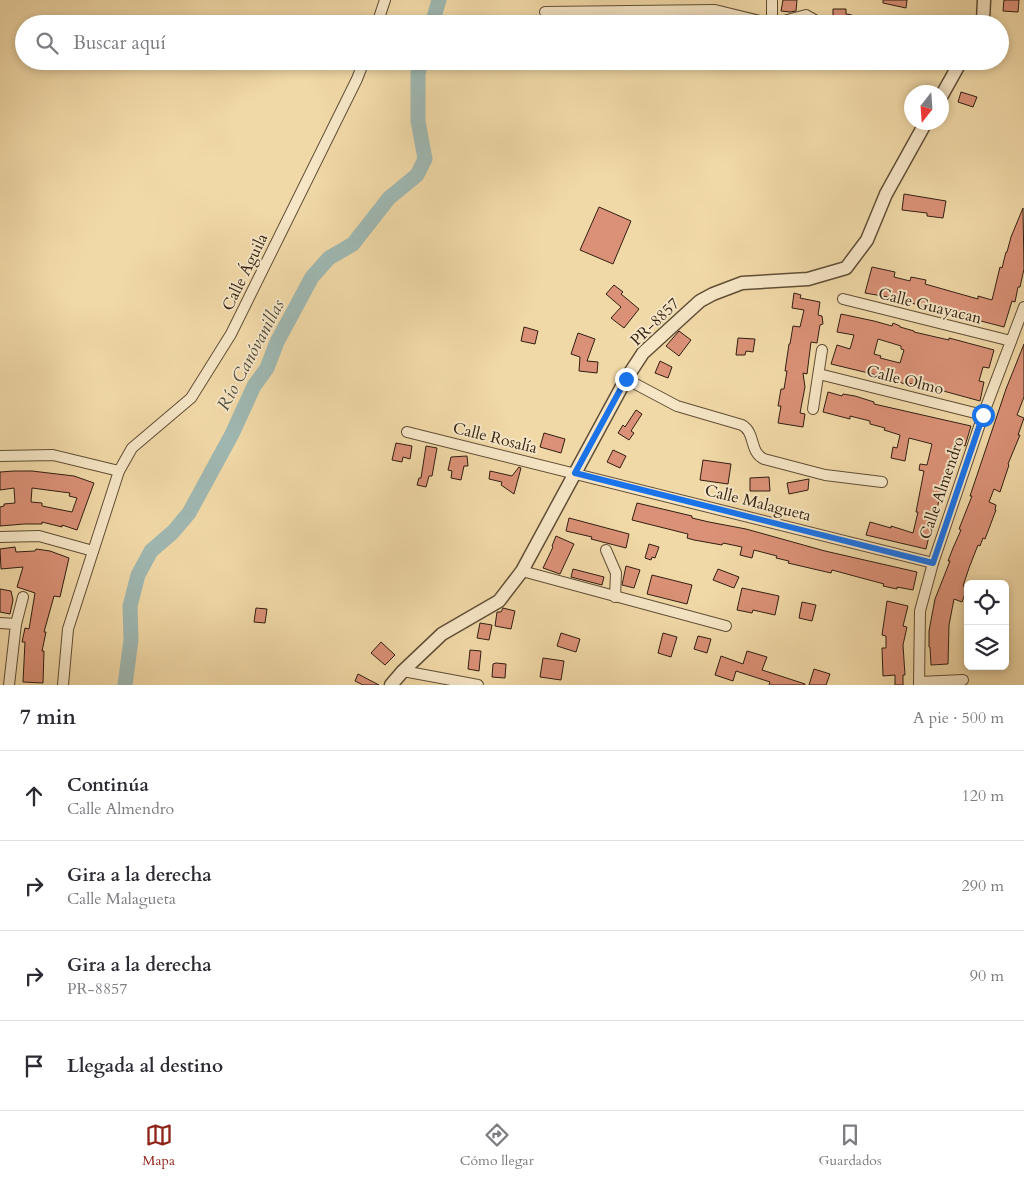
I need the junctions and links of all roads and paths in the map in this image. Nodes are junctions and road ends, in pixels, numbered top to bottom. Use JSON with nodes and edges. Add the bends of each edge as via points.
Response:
{"nodes":[{"id":1,"x":385,"y":0,"type":"edge"},
{"id":2,"x":772,"y":0,"type":"edge"},
{"id":3,"x":984,"y":0,"type":"edge"},
{"id":4,"x":545,"y":12,"type":"dead end"},
{"id":5,"x":380,"y":15,"type":"edge"},
{"id":6,"x":735,"y":15,"type":"edge"},
{"id":7,"x":772,"y":15,"type":"edge"},
{"id":8,"x":983,"y":15,"type":"edge"},
{"id":9,"x":360,"y":70,"type":"edge"},
{"id":10,"x":955,"y":70,"type":"edge"},
{"id":11,"x":947,"y":85,"type":"edge"},
{"id":12,"x":922,"y":130,"type":"edge"},
{"id":13,"x":843,"y":299,"type":"dead end"},
{"id":14,"x":1024,"y":308,"type":"edge"},
{"id":15,"x":1011,"y":341,"type":"junction"},
{"id":16,"x":822,"y":350,"type":"dead end"},
{"id":17,"x":819,"y":374,"type":"junction"},
{"id":18,"x":626,"y":379,"type":"junction"},
{"id":19,"x":813,"y":409,"type":"dead end"},
{"id":20,"x":983,"y":415,"type":"junction"},
{"id":21,"x":407,"y":432,"type":"dead end"},
{"id":22,"x":0,"y":456,"type":"edge"},
{"id":23,"x":119,"y":472,"type":"junction"},
{"id":24,"x":575,"y":473,"type":"junction"},
{"id":25,"x":882,"y":482,"type":"dead end"},
{"id":26,"x":0,"y":537,"type":"edge"},
{"id":27,"x":606,"y":550,"type":"dead end"},
{"id":28,"x":93,"y":551,"type":"junction"},
{"id":29,"x":933,"y":563,"type":"junction"},
{"id":30,"x":522,"y":571,"type":"junction"},
{"id":31,"x":22,"y":597,"type":"dead end"},
{"id":32,"x":615,"y":597,"type":"junction"},
{"id":33,"x":0,"y":623,"type":"edge"},
{"id":34,"x":16,"y":624,"type":"junction"},
{"id":35,"x":726,"y":626,"type":"dead end"},
{"id":36,"x":403,"y":671,"type":"junction"},
{"id":37,"x":963,"y":680,"type":"dead end"},
{"id":38,"x":919,"y":683,"type":"edge"},
{"id":39,"x":9,"y":685,"type":"edge"},
{"id":40,"x":63,"y":685,"type":"edge"},
{"id":41,"x":391,"y":685,"type":"edge"},
{"id":42,"x":478,"y":685,"type":"edge"}],
"edges":[{"from":1,"to":5,"type":"street"},
{"from":2,"to":7,"type":"street"},
{"from":3,"to":8,"type":"street"},
{"from":4,"to":6,"type":"street","via":[[715,10]]},
{"from":9,"to":23,"type":"street","name":"Calle Águila","via":[[231,334],[191,398],[132,448]]},
{"from":10,"to":11,"type":"street"},
{"from":12,"to":18,"type":"street","name":"PR-8857","number":"PR-8857","via":[[886,194],[867,240],[846,268],[808,279],[742,283],[700,301],[643,354]]},
{"from":13,"to":15,"type":"street","name":"Calle Guayacan"},
{"from":14,"to":15,"type":"street","name":"Calle Almendro"},
{"from":15,"to":20,"type":"street","name":"Calle Almendro"},
{"from":16,"to":17,"type":"street"},
{"from":17,"to":19,"type":"street"},
{"from":17,"to":20,"type":"street","name":"Calle Olmo"},
{"from":18,"to":24,"type":"street","name":"PR-8857"},
{"from":18,"to":25,"type":"street","via":[[677,406],[742,425],[749,432],[758,457],[825,475]]},
{"from":20,"to":29,"type":"street","name":"Calle Almendro"},
{"from":21,"to":24,"type":"street","name":"Calle Rosalía"},
{"from":22,"to":23,"type":"street","via":[[53,455]]},
{"from":23,"to":28,"type":"street","name":"Calle Águila"},
{"from":24,"to":29,"type":"street","name":"Calle Malagueta"},
{"from":24,"to":30,"type":"street","name":"PR-8857"},
{"from":26,"to":28,"type":"street","via":[[38,536]]},
{"from":27,"to":32,"type":"street","via":[[616,573]]},
{"from":28,"to":40,"type":"street","name":"Calle Águila","via":[[68,628]]},
{"from":29,"to":38,"type":"street","name":"Calle Almendro","via":[[920,610]]},
{"from":30,"to":32,"type":"street"},
{"from":30,"to":36,"type":"street","name":"PR-8857","via":[[499,601],[442,634]]},
{"from":31,"to":34,"type":"street"},
{"from":32,"to":35,"type":"street"},
{"from":33,"to":34,"type":"street"},
{"from":34,"to":39,"type":"street"},
{"from":36,"to":41,"type":"street","name":"PR-8857"},
{"from":36,"to":42,"type":"street"},
{"from":37,"to":38,"type":"street"}]}
